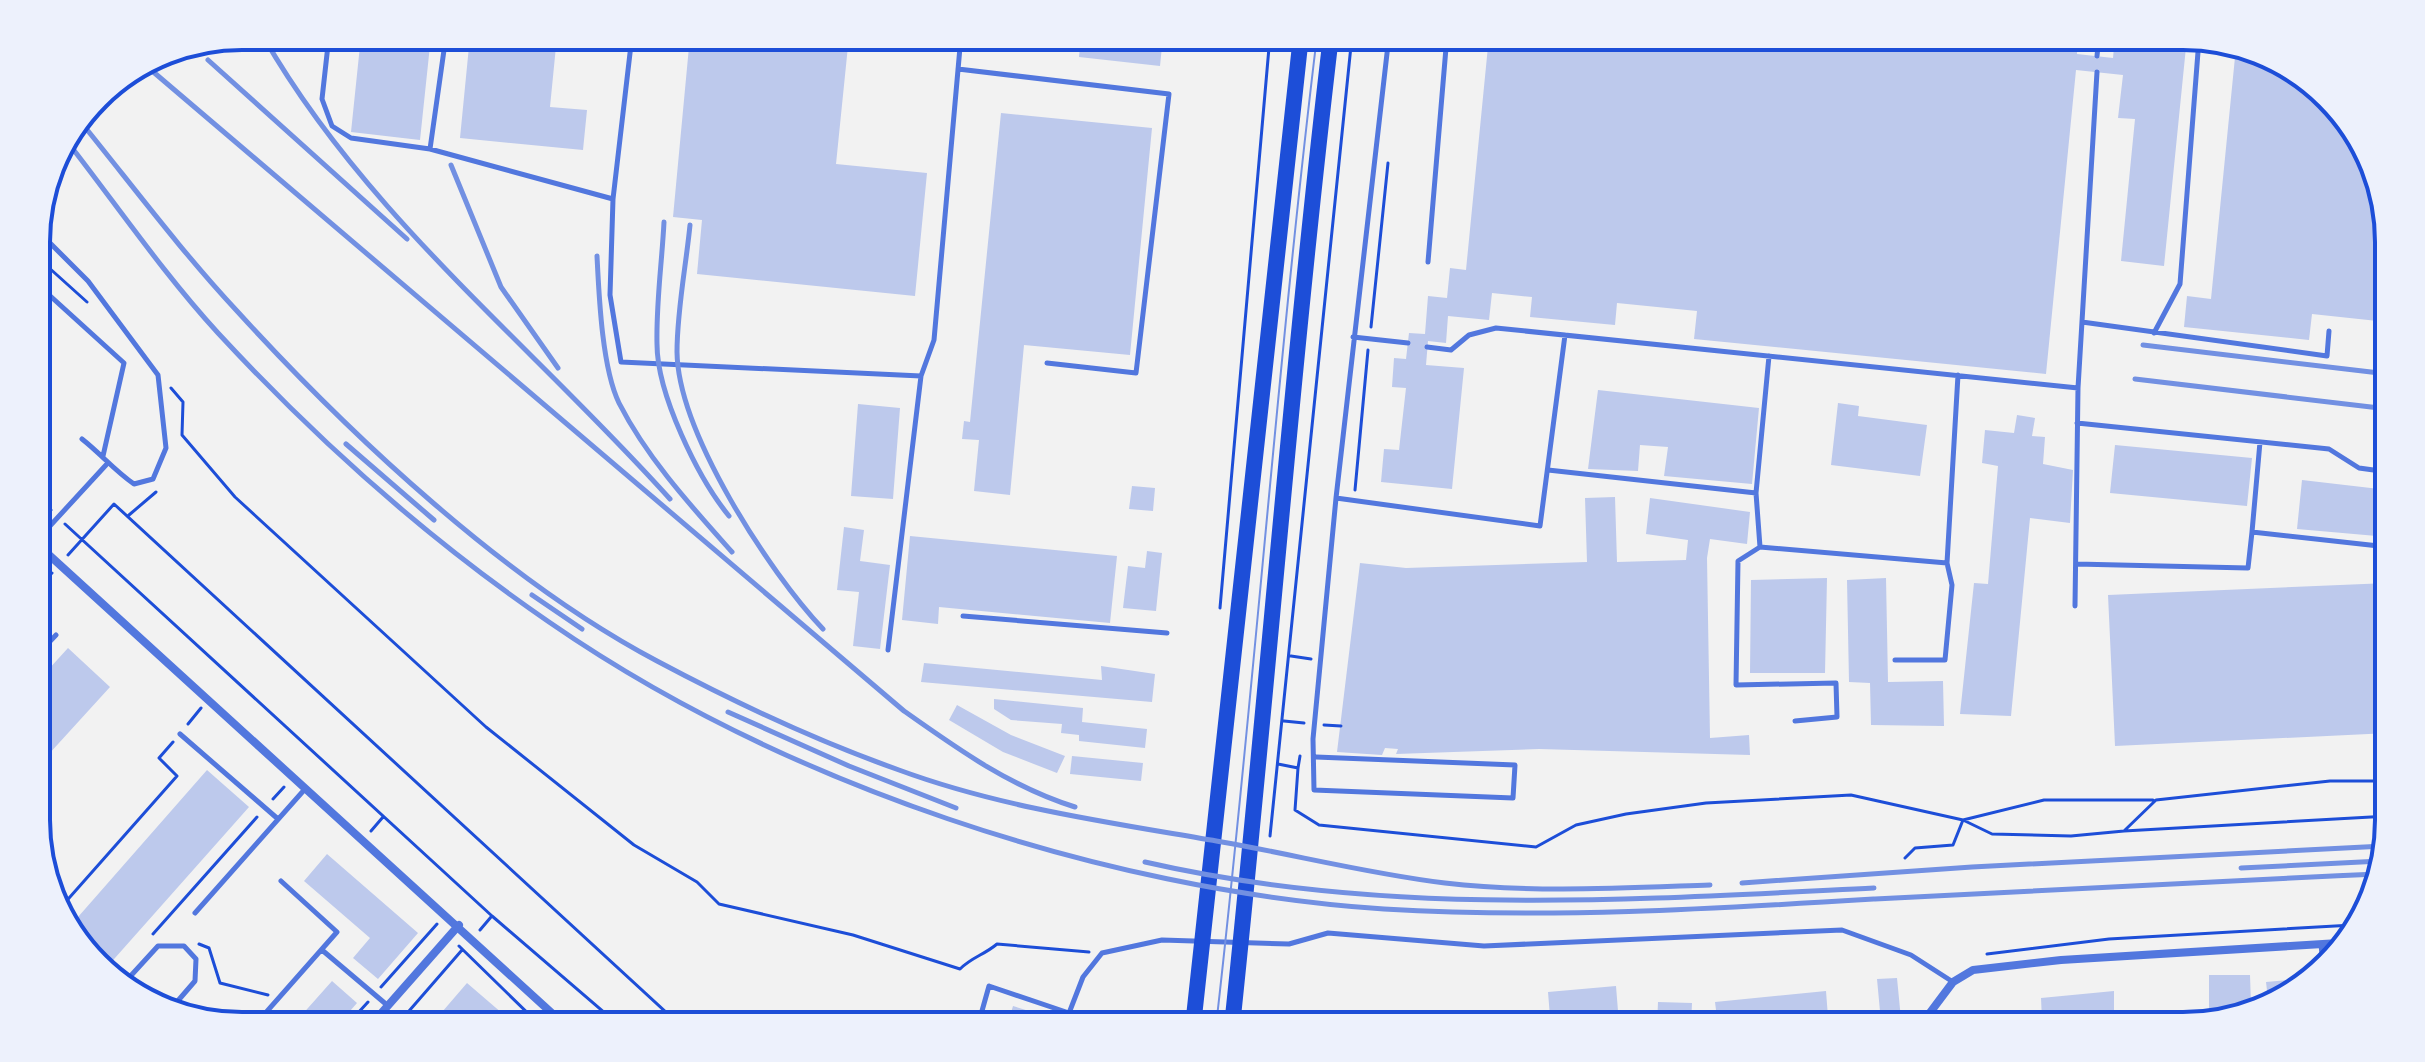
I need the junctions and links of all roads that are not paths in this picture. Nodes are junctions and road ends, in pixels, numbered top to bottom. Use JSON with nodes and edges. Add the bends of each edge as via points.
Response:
{"nodes":[{"id":1,"x":327,"y":50,"type":"edge"},
{"id":2,"x":444,"y":50,"type":"edge"},
{"id":3,"x":630,"y":50,"type":"edge"},
{"id":4,"x":960,"y":50,"type":"edge"},
{"id":5,"x":1300,"y":50,"type":"edge"},
{"id":6,"x":1329,"y":50,"type":"edge"},
{"id":7,"x":1387,"y":50,"type":"edge"},
{"id":8,"x":1446,"y":50,"type":"edge"},
{"id":9,"x":2098,"y":50,"type":"edge"},
{"id":10,"x":2198,"y":51,"type":"edge"},
{"id":11,"x":2097,"y":56,"type":"dead end"},
{"id":12,"x":958,"y":69,"type":"junction"},
{"id":13,"x":2097,"y":72,"type":"dead end"},
{"id":14,"x":430,"y":149,"type":"junction"},
{"id":15,"x":613,"y":199,"type":"junction"},
{"id":16,"x":50,"y":243,"type":"edge"},
{"id":17,"x":1428,"y":262,"type":"dead end"},
{"id":18,"x":50,"y":296,"type":"edge"},
{"id":19,"x":2082,"y":322,"type":"junction"},
{"id":20,"x":2329,"y":331,"type":"dead end"},
{"id":21,"x":2154,"y":333,"type":"junction"},
{"id":22,"x":1565,"y":335,"type":"junction"},
{"id":23,"x":1353,"y":337,"type":"junction"},
{"id":24,"x":1408,"y":343,"type":"dead end"},
{"id":25,"x":1427,"y":347,"type":"dead end"},
{"id":26,"x":1769,"y":356,"type":"junction"},
{"id":27,"x":1047,"y":363,"type":"dead end"},
{"id":28,"x":1958,"y":375,"type":"junction"},
{"id":29,"x":921,"y":376,"type":"junction"},
{"id":30,"x":2078,"y":388,"type":"junction"},
{"id":31,"x":2077,"y":423,"type":"junction"},
{"id":32,"x":82,"y":439,"type":"dead end"},
{"id":33,"x":2260,"y":442,"type":"junction"},
{"id":34,"x":103,"y":456,"type":"junction"},
{"id":35,"x":106,"y":465,"type":"junction"},
{"id":36,"x":1548,"y":470,"type":"junction"},
{"id":37,"x":2375,"y":470,"type":"edge"},
{"id":38,"x":1756,"y":493,"type":"junction"},
{"id":39,"x":1336,"y":498,"type":"junction"},
{"id":40,"x":50,"y":528,"type":"edge"},
{"id":41,"x":2252,"y":532,"type":"junction"},
{"id":42,"x":2375,"y":546,"type":"edge"},
{"id":43,"x":1760,"y":547,"type":"junction"},
{"id":44,"x":50,"y":556,"type":"edge"},
{"id":45,"x":1947,"y":563,"type":"junction"},
{"id":46,"x":2076,"y":564,"type":"junction"},
{"id":47,"x":2075,"y":606,"type":"dead end"},
{"id":48,"x":963,"y":616,"type":"dead end"},
{"id":49,"x":1167,"y":633,"type":"dead end"},
{"id":50,"x":56,"y":635,"type":"dead end"},
{"id":51,"x":50,"y":641,"type":"edge"},
{"id":52,"x":888,"y":650,"type":"dead end"},
{"id":53,"x":1895,"y":660,"type":"dead end"},
{"id":54,"x":1795,"y":721,"type":"dead end"},
{"id":55,"x":180,"y":734,"type":"road end"},
{"id":56,"x":1316,"y":757,"type":"junction"},
{"id":57,"x":306,"y":788,"type":"junction"},
{"id":58,"x":278,"y":819,"type":"junction"},
{"id":59,"x":281,"y":881,"type":"dead end"},
{"id":60,"x":195,"y":913,"type":"dead end"},
{"id":61,"x":459,"y":925,"type":"junction"},
{"id":62,"x":2321,"y":944,"type":"junction"},
{"id":63,"x":2330,"y":944,"type":"edge"},
{"id":64,"x":322,"y":950,"type":"junction"},
{"id":65,"x":2322,"y":953,"type":"edge"},
{"id":66,"x":131,"y":976,"type":"edge"},
{"id":67,"x":1953,"y":982,"type":"junction"},
{"id":68,"x":178,"y":1000,"type":"edge"},
{"id":69,"x":388,"y":1006,"type":"junction"},
{"id":70,"x":267,"y":1012,"type":"edge"},
{"id":71,"x":383,"y":1012,"type":"edge"},
{"id":72,"x":551,"y":1012,"type":"edge"},
{"id":73,"x":982,"y":1012,"type":"edge"},
{"id":74,"x":1066,"y":1012,"type":"edge"},
{"id":75,"x":1069,"y":1012,"type":"edge"},
{"id":76,"x":1195,"y":1012,"type":"edge"},
{"id":77,"x":1233,"y":1012,"type":"edge"},
{"id":78,"x":1930,"y":1012,"type":"edge"}],
"edges":[{"from":1,"to":14,"type":"lane","via":[[322,99],[332,126],[351,138]]},
{"from":2,"to":14,"type":"lane"},
{"from":3,"to":15,"type":"lane"},
{"from":4,"to":12,"type":"lane"},
{"from":5,"to":76,"type":"main road"},
{"from":6,"to":77,"type":"main road"},
{"from":7,"to":23,"type":"lane"},
{"from":8,"to":17,"type":"lane"},
{"from":9,"to":11,"type":"lane"},
{"from":10,"to":21,"type":"lane","via":[[2180,284]]},
{"from":12,"to":27,"type":"lane","via":[[1169,94],[1136,373]]},
{"from":12,"to":29,"type":"lane","via":[[934,340]]},
{"from":13,"to":19,"type":"lane"},
{"from":14,"to":15,"type":"lane"},
{"from":15,"to":29,"type":"lane","via":[[610,295],[621,362]]},
{"from":16,"to":35,"type":"lane","via":[[88,281],[158,375],[166,448],[153,479],[134,484]]},
{"from":18,"to":34,"type":"lane","via":[[124,363]]},
{"from":19,"to":21,"type":"lane"},
{"from":19,"to":30,"type":"lane"},
{"from":20,"to":21,"type":"lane","via":[[2327,356]]},
{"from":22,"to":25,"type":"lane","via":[[1496,328],[1469,335],[1451,350]]},
{"from":22,"to":26,"type":"lane"},
{"from":22,"to":36,"type":"lane"},
{"from":23,"to":24,"type":"lane"},
{"from":23,"to":39,"type":"lane"},
{"from":26,"to":28,"type":"lane"},
{"from":26,"to":38,"type":"lane"},
{"from":28,"to":30,"type":"lane"},
{"from":28,"to":45,"type":"lane"},
{"from":29,"to":52,"type":"lane"},
{"from":30,"to":31,"type":"lane"},
{"from":31,"to":33,"type":"lane"},
{"from":31,"to":46,"type":"lane"},
{"from":32,"to":34,"type":"lane"},
{"from":33,"to":37,"type":"lane","via":[[2329,449],[2359,468]]},
{"from":33,"to":41,"type":"lane"},
{"from":34,"to":35,"type":"lane"},
{"from":35,"to":40,"type":"lane"},
{"from":36,"to":38,"type":"lane"},
{"from":36,"to":39,"type":"lane","via":[[1540,526]]},
{"from":38,"to":43,"type":"lane"},
{"from":39,"to":56,"type":"lane","via":[[1313,739]]},
{"from":41,"to":42,"type":"lane"},
{"from":41,"to":46,"type":"lane","via":[[2248,568]]},
{"from":43,"to":45,"type":"lane"},
{"from":43,"to":54,"type":"lane","via":[[1738,561],[1736,685],[1836,683],[1837,717]]},
{"from":44,"to":57,"type":"street"},
{"from":45,"to":53,"type":"lane","via":[[1952,585],[1945,660]]},
{"from":46,"to":47,"type":"lane"},
{"from":48,"to":49,"type":"lane"},
{"from":50,"to":51,"type":"lane"},
{"from":55,"to":58,"type":"lane"},
{"from":56,"to":56,"type":"lane","via":[[1314,790],[1513,798],[1515,765]]},
{"from":57,"to":58,"type":"lane"},
{"from":57,"to":61,"type":"street"},
{"from":58,"to":60,"type":"lane"},
{"from":59,"to":64,"type":"lane","via":[[337,932]]},
{"from":61,"to":69,"type":"street"},
{"from":61,"to":72,"type":"street"},
{"from":62,"to":63,"type":"street"},
{"from":62,"to":65,"type":"lane"},
{"from":62,"to":67,"type":"street","via":[[2061,960],[1973,970]]},
{"from":64,"to":69,"type":"lane"},
{"from":64,"to":70,"type":"lane"},
{"from":66,"to":68,"type":"lane","via":[[158,946],[184,946],[196,959],[195,981]]},
{"from":67,"to":75,"type":"lane","via":[[1911,955],[1842,930],[1484,946],[1328,933],[1289,944],[1162,940],[1102,953],[1083,977]]},
{"from":67,"to":78,"type":"street"},
{"from":69,"to":71,"type":"street"},
{"from":73,"to":74,"type":"lane","via":[[989,986]]}]}
